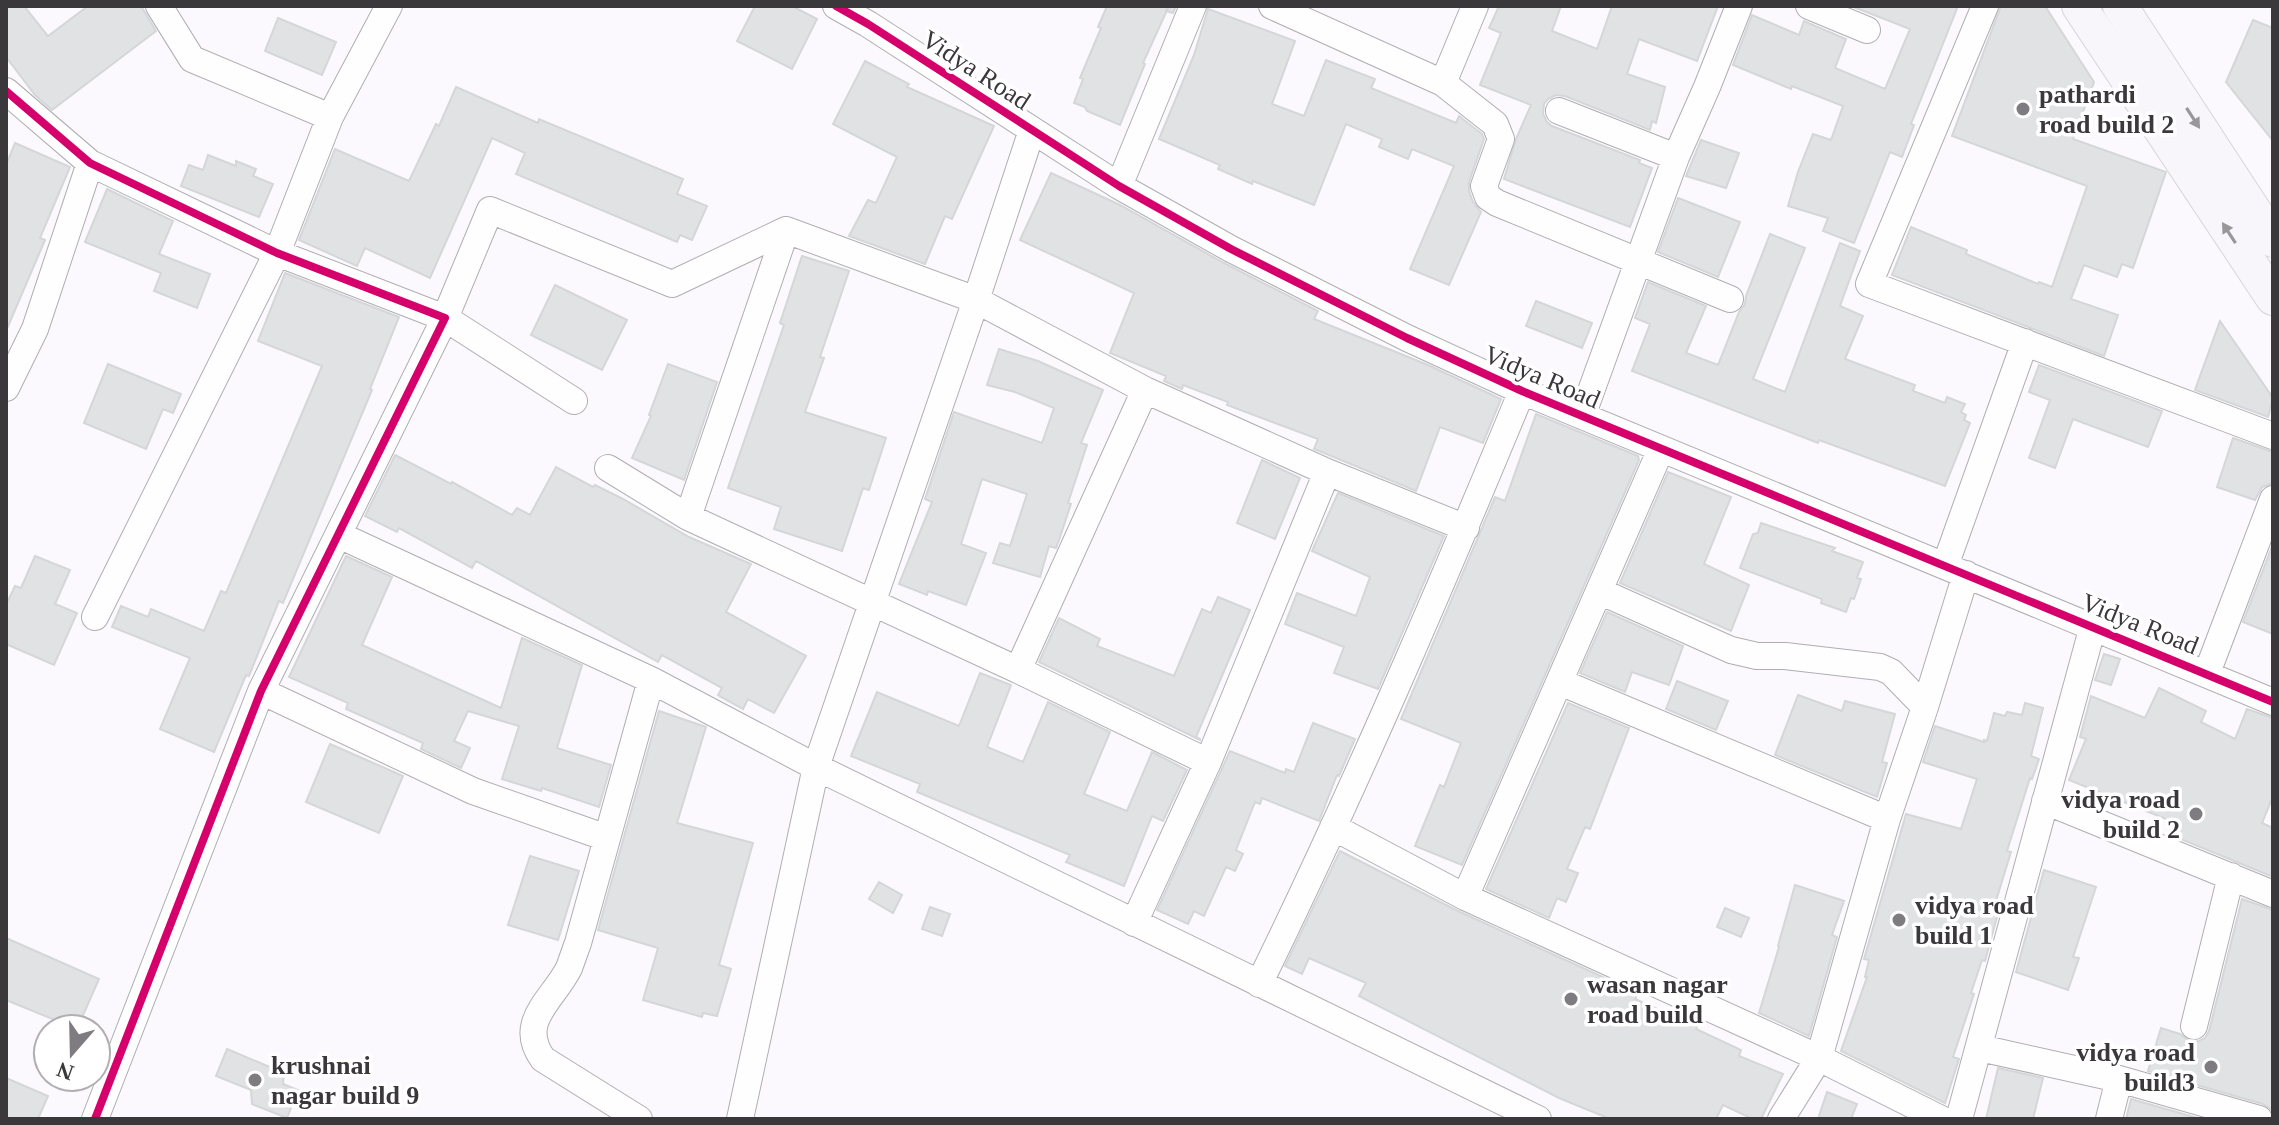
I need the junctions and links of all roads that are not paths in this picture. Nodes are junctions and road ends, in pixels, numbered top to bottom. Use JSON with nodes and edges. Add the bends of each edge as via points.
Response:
{"nodes":[{"id":1,"x":159,"y":6,"type":"edge"},
{"id":2,"x":389,"y":6,"type":"edge"},
{"id":3,"x":836,"y":6,"type":"edge"},
{"id":4,"x":1193,"y":6,"type":"edge"},
{"id":5,"x":1272,"y":6,"type":"edge"},
{"id":6,"x":1475,"y":6,"type":"edge"},
{"id":7,"x":1739,"y":6,"type":"edge"},
{"id":8,"x":1809,"y":6,"type":"edge"},
{"id":9,"x":1985,"y":6,"type":"edge"},
{"id":10,"x":2079,"y":6,"type":"edge"},
{"id":11,"x":2120,"y":6,"type":"edge"},
{"id":12,"x":872,"y":15,"type":"edge"},
{"id":13,"x":1867,"y":30,"type":"dead end"},
{"id":14,"x":1443,"y":83,"type":"junction"},
{"id":15,"x":6,"y":91,"type":"edge"},
{"id":16,"x":1559,"y":111,"type":"dead end"},
{"id":17,"x":330,"y":117,"type":"junction"},
{"id":18,"x":1032,"y":130,"type":"junction"},
{"id":19,"x":1676,"y":157,"type":"junction"},
{"id":20,"x":90,"y":163,"type":"junction"},
{"id":21,"x":1119,"y":186,"type":"junction"},
{"id":22,"x":786,"y":230,"type":"junction"},
{"id":23,"x":2273,"y":240,"type":"edge"},
{"id":24,"x":277,"y":253,"type":"junction"},
{"id":25,"x":1638,"y":261,"type":"junction"},
{"id":26,"x":2267,"y":273,"type":"edge"},
{"id":27,"x":1730,"y":299,"type":"dead end"},
{"id":28,"x":976,"y":300,"type":"junction"},
{"id":29,"x":445,"y":318,"type":"junction"},
{"id":30,"x":2025,"y":342,"type":"junction"},
{"id":31,"x":14,"y":356,"type":"edge"},
{"id":32,"x":6,"y":388,"type":"edge"},
{"id":33,"x":1145,"y":390,"type":"junction"},
{"id":34,"x":1522,"y":391,"type":"junction"},
{"id":35,"x":574,"y":401,"type":"dead end"},
{"id":36,"x":1582,"y":416,"type":"junction"},
{"id":37,"x":2273,"y":436,"type":"edge"},
{"id":38,"x":1661,"y":449,"type":"junction"},
{"id":39,"x":608,"y":468,"type":"dead end"},
{"id":40,"x":1327,"y":472,"type":"junction"},
{"id":41,"x":2273,"y":499,"type":"edge"},
{"id":42,"x":688,"y":517,"type":"junction"},
{"id":43,"x":1466,"y":528,"type":"junction"},
{"id":44,"x":339,"y":535,"type":"junction"},
{"id":45,"x":1956,"y":570,"type":"junction"},
{"id":46,"x":1599,"y":591,"type":"junction"},
{"id":47,"x":872,"y":601,"type":"junction"},
{"id":48,"x":95,"y":617,"type":"dead end"},
{"id":49,"x":2093,"y":626,"type":"junction"},
{"id":50,"x":1018,"y":670,"type":"junction"},
{"id":51,"x":2207,"y":673,"type":"junction"},
{"id":52,"x":651,"y":680,"type":"junction"},
{"id":53,"x":1560,"y":682,"type":"junction"},
{"id":54,"x":261,"y":691,"type":"junction"},
{"id":55,"x":2273,"y":702,"type":"edge"},
{"id":56,"x":1925,"y":707,"type":"junction"},
{"id":57,"x":1208,"y":762,"type":"junction"},
{"id":58,"x":816,"y":767,"type":"junction"},
{"id":59,"x":2045,"y":801,"type":"junction"},
{"id":60,"x":1887,"y":819,"type":"junction"},
{"id":61,"x":1333,"y":827,"type":"junction"},
{"id":62,"x":607,"y":838,"type":"junction"},
{"id":63,"x":2231,"y":876,"type":"junction"},
{"id":64,"x":2273,"y":894,"type":"edge"},
{"id":65,"x":1465,"y":897,"type":"junction"},
{"id":66,"x":1134,"y":923,"type":"junction"},
{"id":67,"x":1259,"y":984,"type":"junction"},
{"id":68,"x":2194,"y":1026,"type":"dead end"},
{"id":69,"x":1980,"y":1048,"type":"junction"},
{"id":70,"x":1819,"y":1058,"type":"junction"},
{"id":71,"x":2119,"y":1079,"type":"junction"},
{"id":72,"x":95,"y":1119,"type":"edge"},
{"id":73,"x":639,"y":1119,"type":"edge"},
{"id":74,"x":740,"y":1119,"type":"edge"},
{"id":75,"x":1538,"y":1119,"type":"edge"},
{"id":76,"x":1781,"y":1119,"type":"edge"},
{"id":77,"x":1941,"y":1119,"type":"edge"},
{"id":78,"x":1959,"y":1119,"type":"edge"},
{"id":79,"x":2109,"y":1119,"type":"edge"},
{"id":80,"x":2259,"y":1119,"type":"edge"}],
"edges":[{"from":1,"to":17,"type":"street","via":[[192,59]]},
{"from":2,"to":17,"type":"street"},
{"from":3,"to":12,"type":"street","name":"Vidya Road"},
{"from":4,"to":21,"type":"street"},
{"from":5,"to":14,"type":"street"},
{"from":6,"to":14,"type":"street"},
{"from":7,"to":19,"type":"street"},
{"from":8,"to":13,"type":"street"},
{"from":9,"to":30,"type":"street","via":[[1869,284]]},
{"from":26,"to":10,"type":"main road","one_way":true},
{"from":11,"to":23,"type":"main road","one_way":true},
{"from":12,"to":18,"type":"street","name":"Vidya Road"},
{"from":14,"to":25,"type":"street","via":[[1499,131],[1501,139],[1484,186],[1488,197]]},
{"from":15,"to":20,"type":"street"},
{"from":16,"to":19,"type":"street"},
{"from":17,"to":24,"type":"street"},
{"from":18,"to":21,"type":"street","name":"Vidya Road"},
{"from":18,"to":28,"type":"street"},
{"from":19,"to":25,"type":"street"},
{"from":20,"to":24,"type":"street"},
{"from":20,"to":31,"type":"street","via":[[35,329]]},
{"from":21,"to":34,"type":"street","name":"Vidya Road","via":[[1231,249]]},
{"from":22,"to":28,"type":"street"},
{"from":22,"to":29,"type":"street","via":[[672,284],[490,210]]},
{"from":22,"to":42,"type":"street"},
{"from":24,"to":29,"type":"street"},
{"from":24,"to":48,"type":"street"},
{"from":25,"to":27,"type":"street"},
{"from":25,"to":36,"type":"street"},
{"from":28,"to":33,"type":"street"},
{"from":28,"to":47,"type":"street"},
{"from":29,"to":35,"type":"street"},
{"from":29,"to":44,"type":"street"},
{"from":30,"to":37,"type":"street"},
{"from":30,"to":45,"type":"street"},
{"from":31,"to":32,"type":"street"},
{"from":33,"to":40,"type":"street"},
{"from":33,"to":50,"type":"street"},
{"from":34,"to":36,"type":"street","name":"Vidya Road"},
{"from":34,"to":43,"type":"street"},
{"from":36,"to":38,"type":"street","name":"Vidya Road"},
{"from":38,"to":45,"type":"street","name":"Vidya Road"},
{"from":38,"to":46,"type":"street"},
{"from":39,"to":42,"type":"street"},
{"from":40,"to":43,"type":"street"},
{"from":40,"to":57,"type":"street"},
{"from":41,"to":51,"type":"street"},
{"from":42,"to":47,"type":"street"},
{"from":43,"to":61,"type":"street"},
{"from":44,"to":52,"type":"street"},
{"from":44,"to":54,"type":"street"},
{"from":45,"to":49,"type":"street","name":"Vidya Road"},
{"from":45,"to":56,"type":"street"},
{"from":46,"to":53,"type":"street"},
{"from":46,"to":56,"type":"street","via":[[1731,650],[1880,667]]},
{"from":47,"to":50,"type":"street"},
{"from":47,"to":58,"type":"street"},
{"from":49,"to":51,"type":"street","name":"Vidya Road"},
{"from":49,"to":59,"type":"street"},
{"from":50,"to":57,"type":"street"},
{"from":51,"to":55,"type":"street","name":"Vidya Road"},
{"from":52,"to":58,"type":"street"},
{"from":52,"to":62,"type":"street"},
{"from":53,"to":60,"type":"street"},
{"from":53,"to":65,"type":"street"},
{"from":54,"to":62,"type":"street","via":[[473,791]]},
{"from":54,"to":72,"type":"street"},
{"from":56,"to":60,"type":"street"},
{"from":57,"to":66,"type":"street"},
{"from":58,"to":66,"type":"street"},
{"from":58,"to":74,"type":"street"},
{"from":59,"to":63,"type":"street"},
{"from":59,"to":69,"type":"street"},
{"from":60,"to":70,"type":"street"},
{"from":61,"to":65,"type":"street"},
{"from":61,"to":67,"type":"street"},
{"from":62,"to":73,"type":"street","via":[[578,943],[538,1015],[533,1045],[543,1059]]},
{"from":63,"to":64,"type":"street"},
{"from":63,"to":68,"type":"street"},
{"from":65,"to":70,"type":"street"},
{"from":66,"to":67,"type":"street"},
{"from":67,"to":75,"type":"street"},
{"from":69,"to":71,"type":"street"},
{"from":69,"to":78,"type":"street"},
{"from":70,"to":76,"type":"street"},
{"from":70,"to":77,"type":"street"},
{"from":71,"to":79,"type":"street"},
{"from":71,"to":80,"type":"street"}]}
